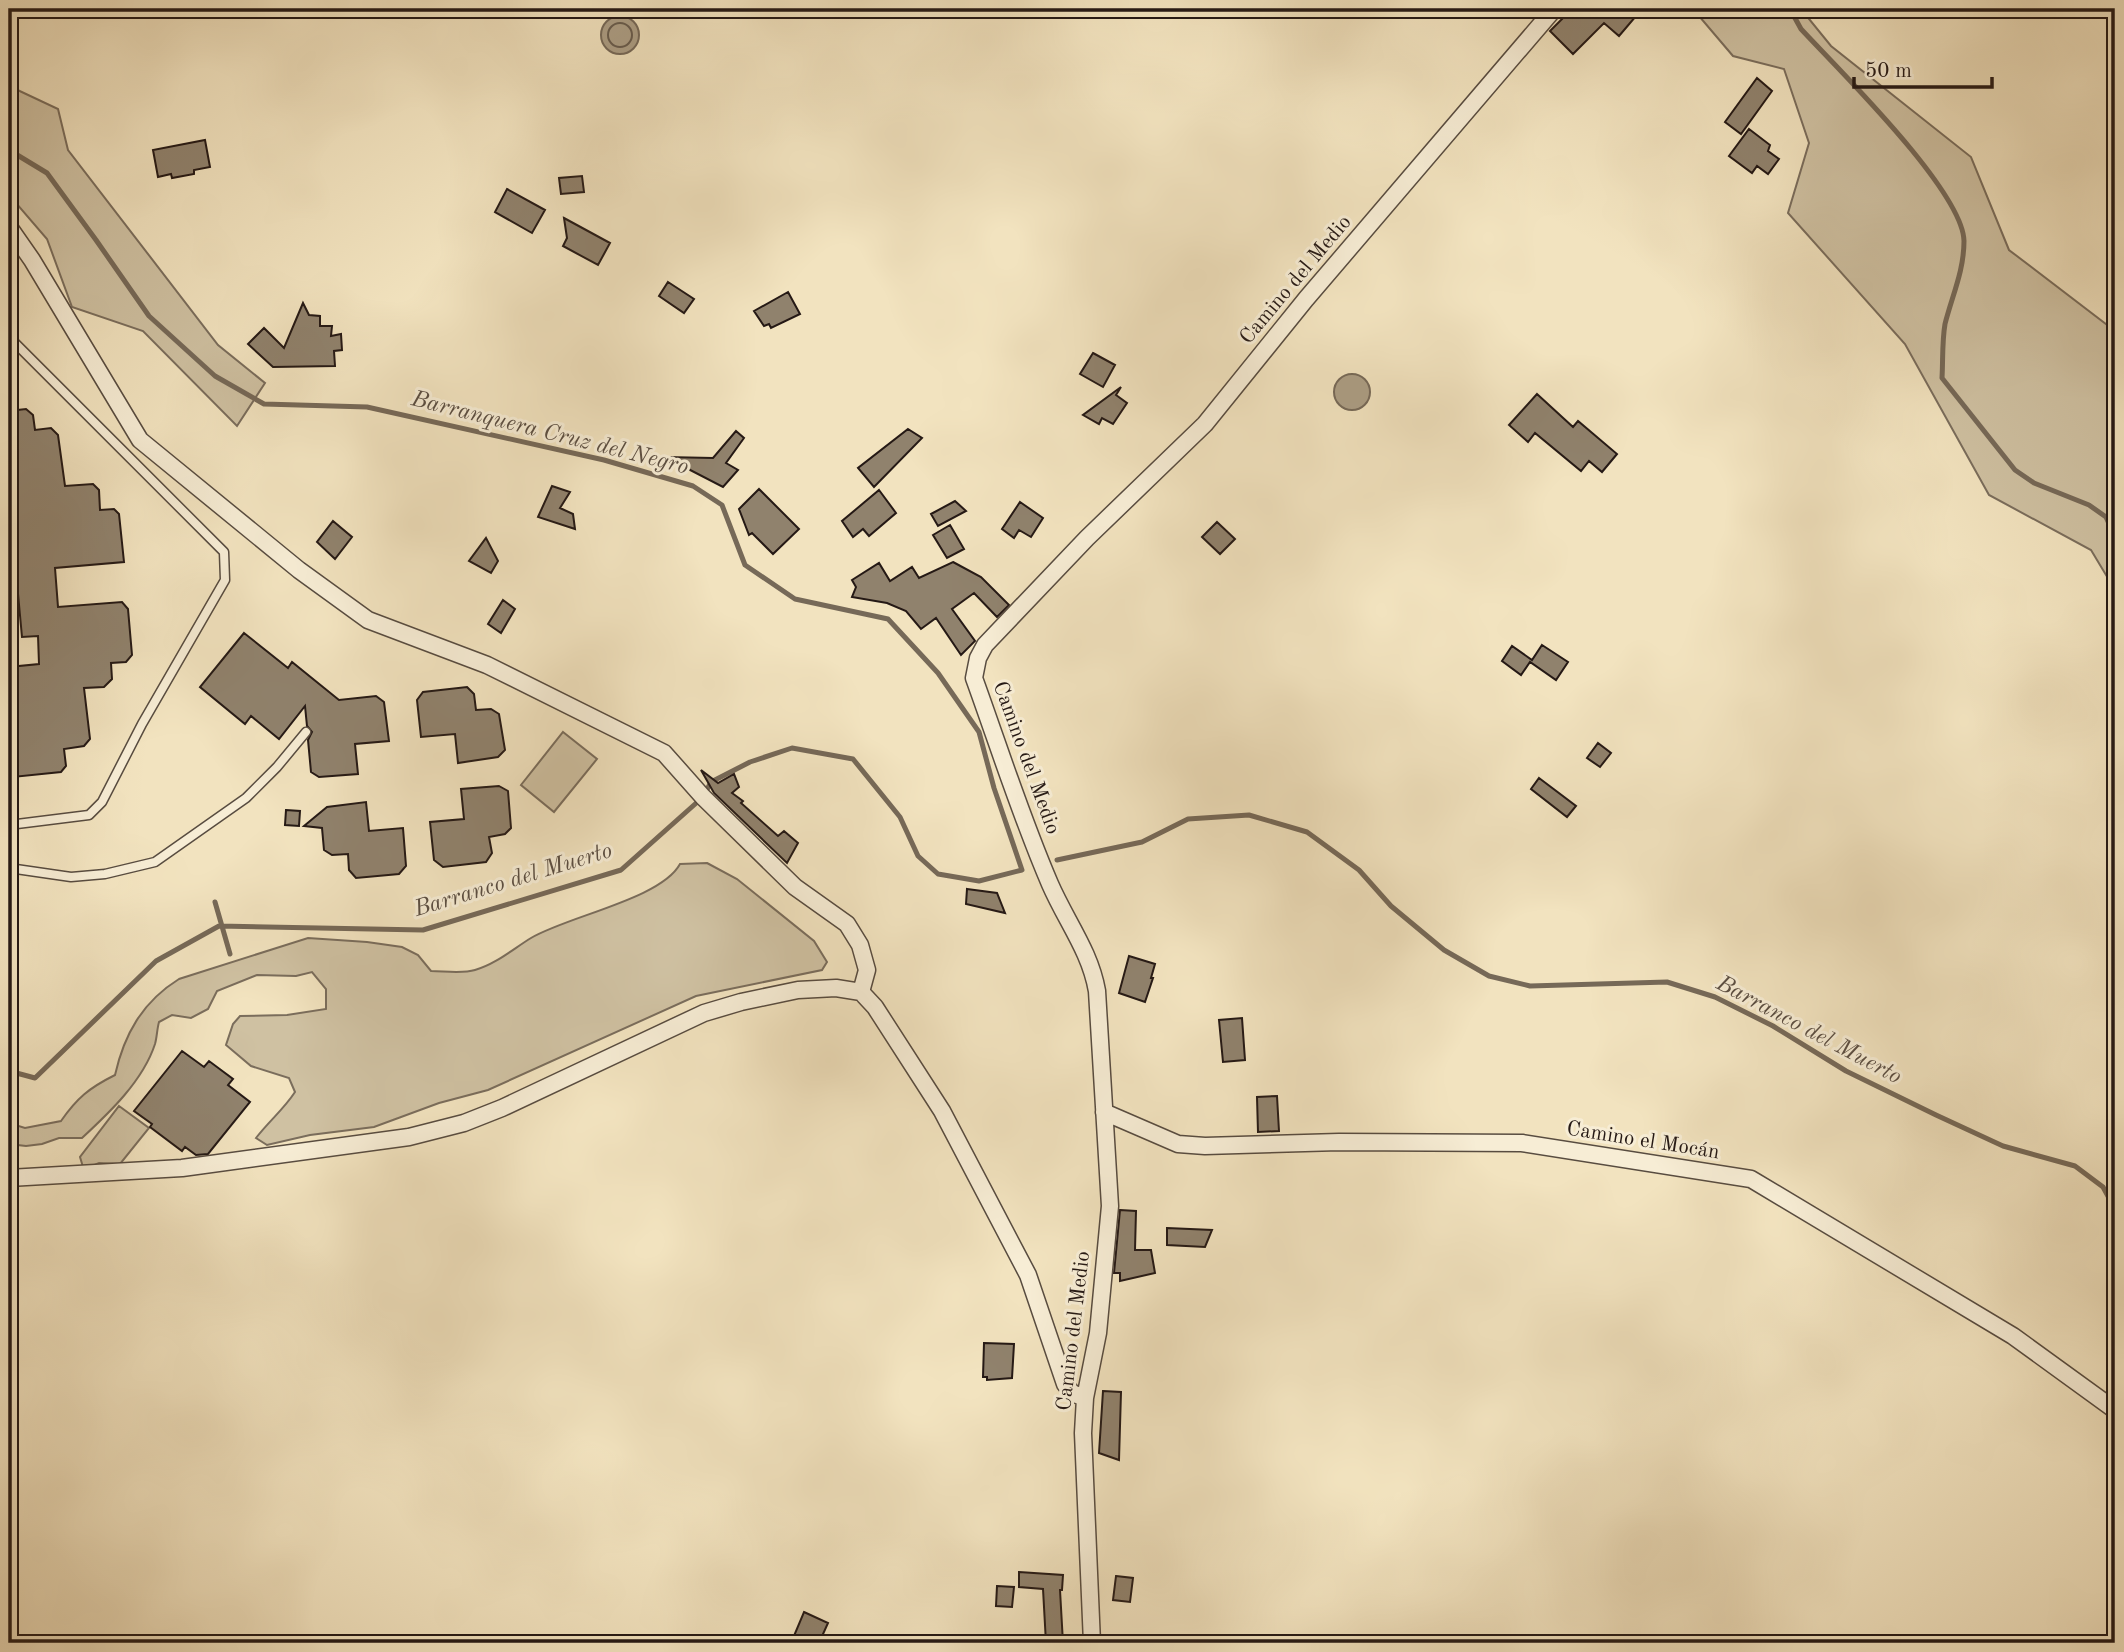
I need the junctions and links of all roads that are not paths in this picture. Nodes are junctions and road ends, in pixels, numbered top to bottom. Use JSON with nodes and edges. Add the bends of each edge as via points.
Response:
{"nodes":[{"id":1,"x":1554,"y":9,"type":"edge"},
{"id":2,"x":9,"y":227,"type":"edge"},
{"id":3,"x":9,"y":337,"type":"edge"},
{"id":4,"x":306,"y":732,"type":"dead end"},
{"id":5,"x":9,"y":825,"type":"edge"},
{"id":6,"x":9,"y":868,"type":"edge"},
{"id":7,"x":861,"y":992,"type":"junction"},
{"id":8,"x":1104,"y":1112,"type":"junction"},
{"id":9,"x":9,"y":1178,"type":"edge"},
{"id":10,"x":1085,"y":1398,"type":"junction"},
{"id":11,"x":2115,"y":1410,"type":"edge"},
{"id":12,"x":1092,"y":1643,"type":"edge"}],
"edges":[{"from":1,"to":8,"type":"street","name":"Camino del Medio","via":[[1205,424],[1087,538],[985,645],[978,658],[974,678],[1041,860],[1093,969]]},
{"from":2,"to":7,"type":"street","via":[[140,440],[299,570],[368,620],[487,665],[664,753],[795,887],[846,924],[860,945],[867,970]]},
{"from":3,"to":5,"type":"lane","via":[[223,552],[225,580],[102,802],[89,815]]},
{"from":4,"to":6,"type":"lane","via":[[246,798],[155,862],[71,877]]},
{"from":7,"to":9,"type":"street","via":[[798,990],[704,1013],[502,1108],[409,1137],[183,1168]]},
{"from":7,"to":10,"type":"street","via":[[942,1111],[1028,1275],[1065,1384]]},
{"from":8,"to":10,"type":"street","name":"Camino del Medio","via":[[1110,1206],[1098,1333]]},
{"from":8,"to":11,"type":"street","name":"Camino el Mocán","via":[[1178,1144],[1522,1143],[1751,1180],[2013,1336]]},
{"from":10,"to":12,"type":"street","name":"Camino del Medio","via":[[1084,1489]]}]}
